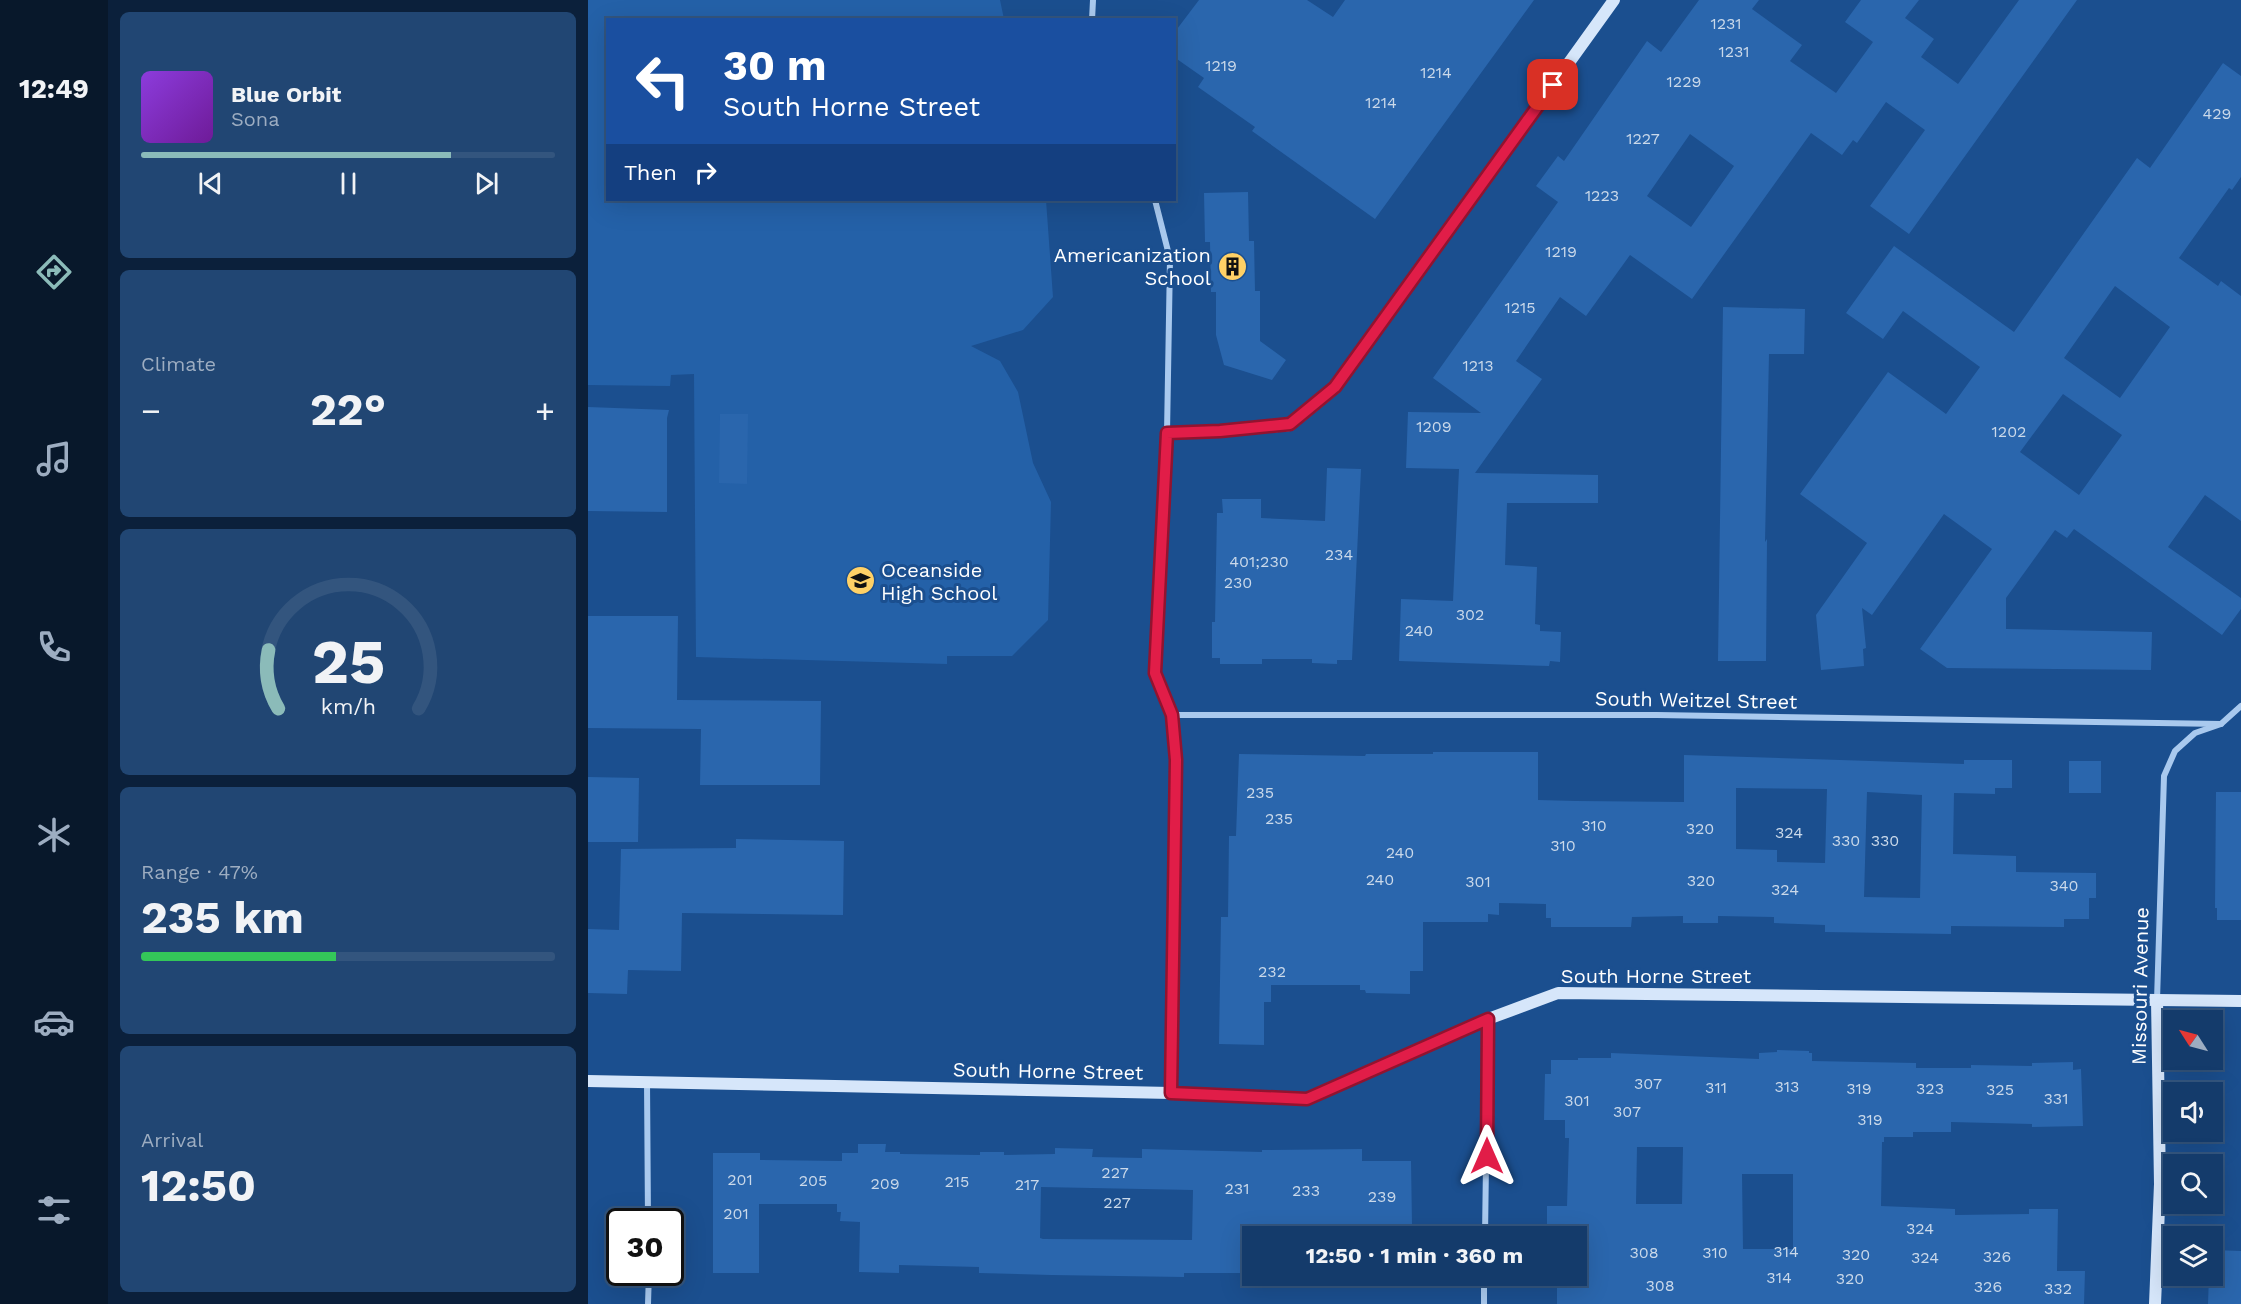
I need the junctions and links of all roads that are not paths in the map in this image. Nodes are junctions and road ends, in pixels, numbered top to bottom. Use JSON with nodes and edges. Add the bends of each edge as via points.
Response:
{"nodes":[{"id":1,"x":1093,"y":0,"type":"edge"},
{"id":2,"x":1614,"y":0,"type":"edge"},
{"id":3,"x":1092,"y":18,"type":"edge"},
{"id":4,"x":1155,"y":201,"type":"edge"},
{"id":5,"x":1167,"y":433,"type":"junction"},
{"id":6,"x":2241,"y":706,"type":"edge"},
{"id":7,"x":1172,"y":715,"type":"junction"},
{"id":8,"x":2221,"y":724,"type":"junction"},
{"id":9,"x":2157,"y":1000,"type":"junction"},
{"id":10,"x":2241,"y":1001,"type":"edge"},
{"id":11,"x":1488,"y":1019,"type":"junction"},
{"id":12,"x":588,"y":1081,"type":"edge"},
{"id":13,"x":647,"y":1081,"type":"junction"},
{"id":14,"x":1171,"y":1093,"type":"junction"},
{"id":15,"x":648,"y":1208,"type":"edge"},
{"id":16,"x":1485,"y":1226,"type":"edge"},
{"id":17,"x":649,"y":1286,"type":"edge"},
{"id":18,"x":1484,"y":1286,"type":"edge"},
{"id":19,"x":648,"y":1304,"type":"edge"},
{"id":20,"x":1484,"y":1304,"type":"edge"},
{"id":21,"x":2155,"y":1304,"type":"edge"}],
"edges":[{"from":1,"to":3,"type":"street"},
{"from":2,"to":5,"type":"street","via":[[1335,387],[1290,424]]},
{"from":4,"to":5,"type":"street","via":[[1170,259]]},
{"from":5,"to":7,"type":"street","via":[[1155,673]]},
{"from":6,"to":8,"type":"street","name":"Missouri Avenue"},
{"from":7,"to":8,"type":"street","name":"South Weitzel Street","via":[[1658,715]]},
{"from":7,"to":14,"type":"street","via":[[1176,760]]},
{"from":8,"to":9,"type":"street","name":"Missouri Avenue","via":[[2195,734],[2175,751],[2164,776]]},
{"from":9,"to":10,"type":"street","name":"South Horne Street"},
{"from":9,"to":11,"type":"street","name":"South Horne Street","via":[[1558,993]]},
{"from":9,"to":21,"type":"street","name":"Missouri Avenue","via":[[2160,1184]]},
{"from":11,"to":14,"type":"street","name":"South Horne Street","via":[[1307,1099]]},
{"from":11,"to":16,"type":"street"},
{"from":12,"to":13,"type":"street","name":"South Horne Street"},
{"from":13,"to":14,"type":"street","name":"South Horne Street"},
{"from":13,"to":15,"type":"street"},
{"from":17,"to":19,"type":"street"},
{"from":18,"to":20,"type":"street"}]}
